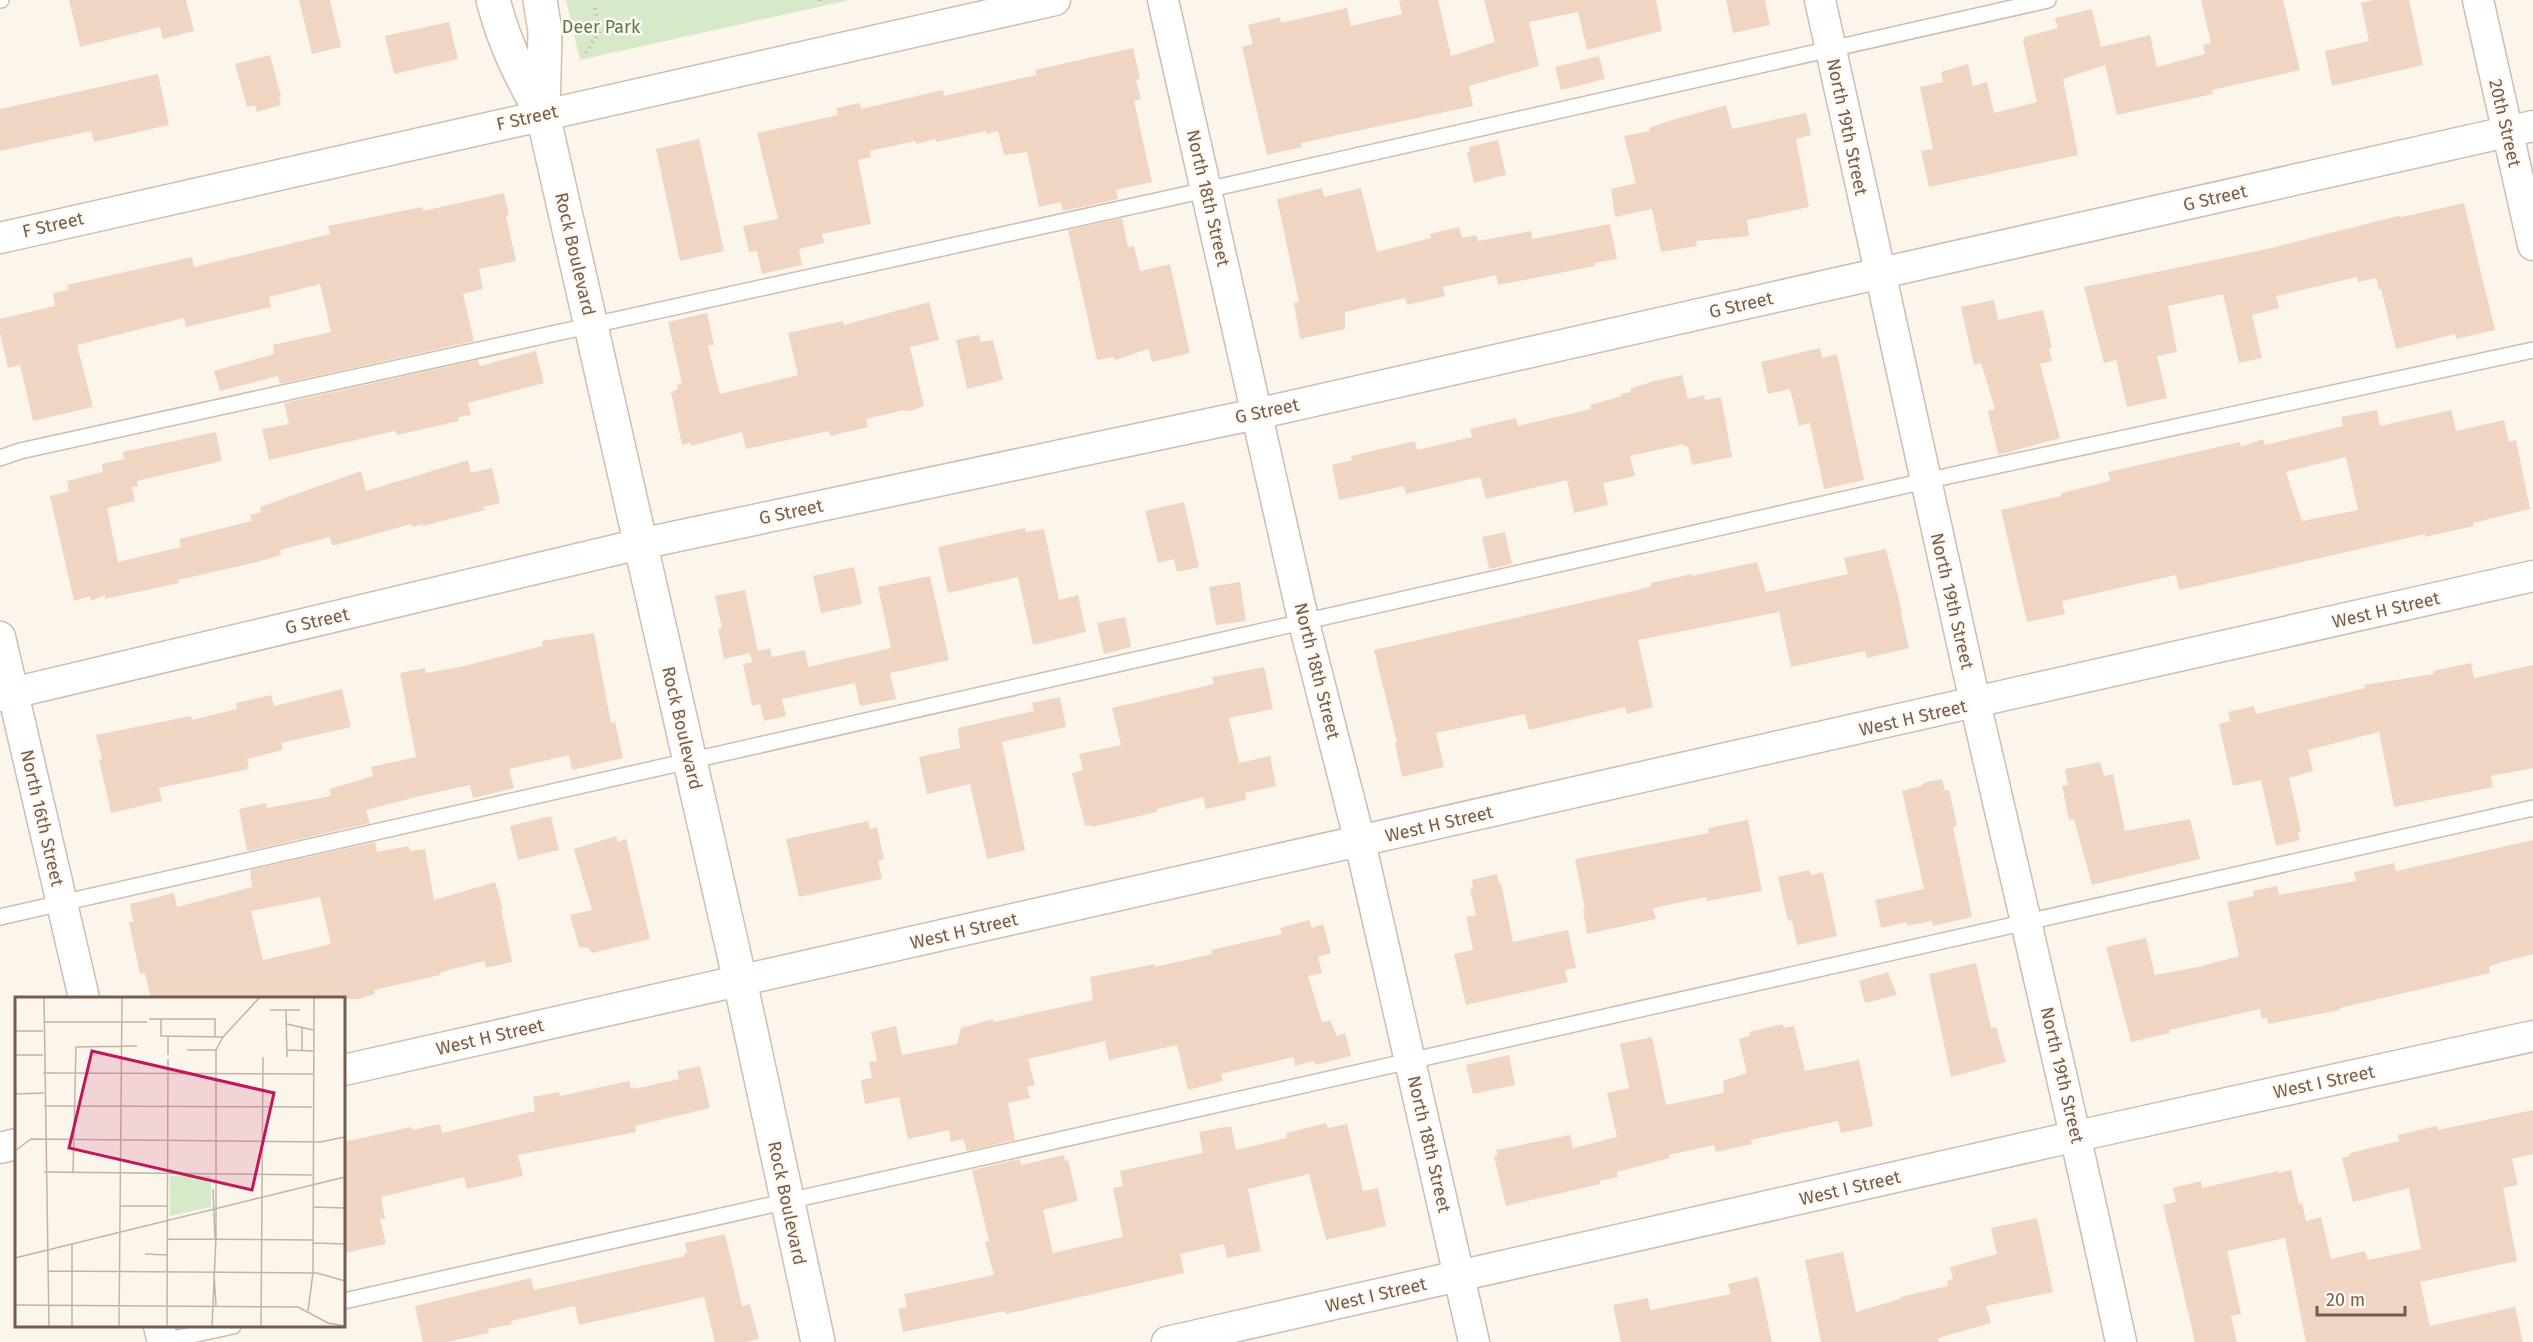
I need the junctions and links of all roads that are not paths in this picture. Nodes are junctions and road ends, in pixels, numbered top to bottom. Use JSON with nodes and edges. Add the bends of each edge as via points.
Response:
{"nodes":[{"id":1,"x":494,"y":0,"type":"edge"},
{"id":2,"x":540,"y":0,"type":"edge"},
{"id":3,"x":1055,"y":0,"type":"edge"},
{"id":4,"x":1163,"y":0,"type":"edge"},
{"id":5,"x":1820,"y":0,"type":"edge"},
{"id":6,"x":2048,"y":0,"type":"edge"},
{"id":7,"x":2478,"y":0,"type":"edge"},
{"id":8,"x":1830,"y":48,"type":"junction"},
{"id":9,"x":543,"y":115,"type":"junction"},
{"id":10,"x":2520,"y":129,"type":"edge"},
{"id":11,"x":1206,"y":190,"type":"junction"},
{"id":12,"x":0,"y":238,"type":"edge"},
{"id":13,"x":2533,"y":245,"type":"edge"},
{"id":14,"x":1878,"y":274,"type":"junction"},
{"id":15,"x":592,"y":324,"type":"junction"},
{"id":16,"x":2533,"y":350,"type":"edge"},
{"id":17,"x":1257,"y":414,"type":"junction"},
{"id":18,"x":0,"y":458,"type":"edge"},
{"id":19,"x":1925,"y":482,"type":"junction"},
{"id":20,"x":640,"y":544,"type":"junction"},
{"id":21,"x":2533,"y":576,"type":"edge"},
{"id":22,"x":1304,"y":623,"type":"junction"},
{"id":23,"x":0,"y":638,"type":"edge"},
{"id":24,"x":6,"y":695,"type":"edge"},
{"id":25,"x":1975,"y":704,"type":"junction"},
{"id":26,"x":688,"y":760,"type":"junction"},
{"id":27,"x":2533,"y":808,"type":"edge"},
{"id":28,"x":1360,"y":842,"type":"junction"},
{"id":29,"x":61,"y":903,"type":"junction"},
{"id":30,"x":0,"y":917,"type":"edge"},
{"id":31,"x":2026,"y":921,"type":"junction"},
{"id":32,"x":740,"y":981,"type":"junction"},
{"id":33,"x":84,"y":997,"type":"edge"},
{"id":34,"x":2533,"y":1036,"type":"edge"},
{"id":35,"x":1411,"y":1061,"type":"junction"},
{"id":36,"x":345,"y":1070,"type":"edge"},
{"id":37,"x":2077,"y":1136,"type":"junction"},
{"id":38,"x":15,"y":1144,"type":"edge"},
{"id":39,"x":0,"y":1148,"type":"edge"},
{"id":40,"x":786,"y":1201,"type":"junction"},
{"id":41,"x":1459,"y":1277,"type":"junction"},
{"id":42,"x":345,"y":1300,"type":"edge"},
{"id":43,"x":227,"y":1327,"type":"edge"},
{"id":44,"x":161,"y":1338,"type":"edge"},
{"id":45,"x":818,"y":1342,"type":"edge"},
{"id":46,"x":1167,"y":1342,"type":"edge"},
{"id":47,"x":1474,"y":1342,"type":"edge"},
{"id":48,"x":2121,"y":1342,"type":"edge"}],
"edges":[{"from":1,"to":9,"type":"main road","name":"Rock Boulevard","via":[[517,70]]},
{"from":2,"to":9,"type":"main road","name":"Rock Boulevard","via":[[545,31]]},
{"from":3,"to":9,"type":"street","name":"F Street"},
{"from":4,"to":11,"type":"street","name":"North 18th Street"},
{"from":5,"to":8,"type":"street","name":"North 19th Street"},
{"from":6,"to":8,"type":"lane"},
{"from":7,"to":10,"type":"street","name":"20th Street"},
{"from":8,"to":11,"type":"lane"},
{"from":8,"to":14,"type":"street","name":"North 19th Street"},
{"from":9,"to":12,"type":"street","name":"F Street"},
{"from":9,"to":15,"type":"main road","name":"Rock Boulevard"},
{"from":10,"to":13,"type":"street","name":"20th Street"},
{"from":10,"to":14,"type":"street","name":"G Street"},
{"from":11,"to":15,"type":"lane"},
{"from":11,"to":17,"type":"street","name":"North 18th Street"},
{"from":14,"to":17,"type":"street","name":"G Street"},
{"from":14,"to":19,"type":"street","name":"North 19th Street"},
{"from":15,"to":18,"type":"lane"},
{"from":15,"to":20,"type":"main road","name":"Rock Boulevard"},
{"from":16,"to":19,"type":"lane"},
{"from":17,"to":20,"type":"street","name":"G Street"},
{"from":17,"to":22,"type":"street","name":"North 18th Street"},
{"from":19,"to":22,"type":"lane"},
{"from":19,"to":25,"type":"street","name":"North 19th Street"},
{"from":20,"to":24,"type":"street","name":"G Street"},
{"from":20,"to":26,"type":"main road","name":"Rock Boulevard"},
{"from":21,"to":25,"type":"street","name":"West H Street"},
{"from":22,"to":26,"type":"lane"},
{"from":22,"to":28,"type":"street","name":"North 18th Street"},
{"from":23,"to":24,"type":"street","name":"North 16th Street"},
{"from":24,"to":29,"type":"street","name":"North 16th Street"},
{"from":25,"to":28,"type":"street","name":"West H Street"},
{"from":25,"to":31,"type":"street","name":"North 19th Street"},
{"from":26,"to":29,"type":"lane"},
{"from":26,"to":32,"type":"main road","name":"Rock Boulevard"},
{"from":27,"to":31,"type":"lane"},
{"from":28,"to":32,"type":"street","name":"West H Street"},
{"from":28,"to":35,"type":"street","name":"North 18th Street"},
{"from":29,"to":30,"type":"lane"},
{"from":29,"to":33,"type":"street","name":"North 16th Street"},
{"from":31,"to":35,"type":"lane"},
{"from":31,"to":37,"type":"street","name":"North 19th Street"},
{"from":32,"to":36,"type":"street","name":"West H Street"},
{"from":32,"to":40,"type":"main road","name":"Rock Boulevard"},
{"from":34,"to":37,"type":"street","name":"West I Street"},
{"from":35,"to":40,"type":"lane"},
{"from":35,"to":41,"type":"street","name":"North 18th Street"},
{"from":37,"to":41,"type":"street","name":"West I Street"},
{"from":37,"to":48,"type":"street","name":"North 19th Street"},
{"from":38,"to":39,"type":"street"},
{"from":40,"to":42,"type":"lane"},
{"from":40,"to":45,"type":"main road","name":"Rock Boulevard"},
{"from":41,"to":46,"type":"street","name":"West I Street"},
{"from":41,"to":47,"type":"street","name":"North 18th Street"},
{"from":43,"to":44,"type":"lane"}]}
